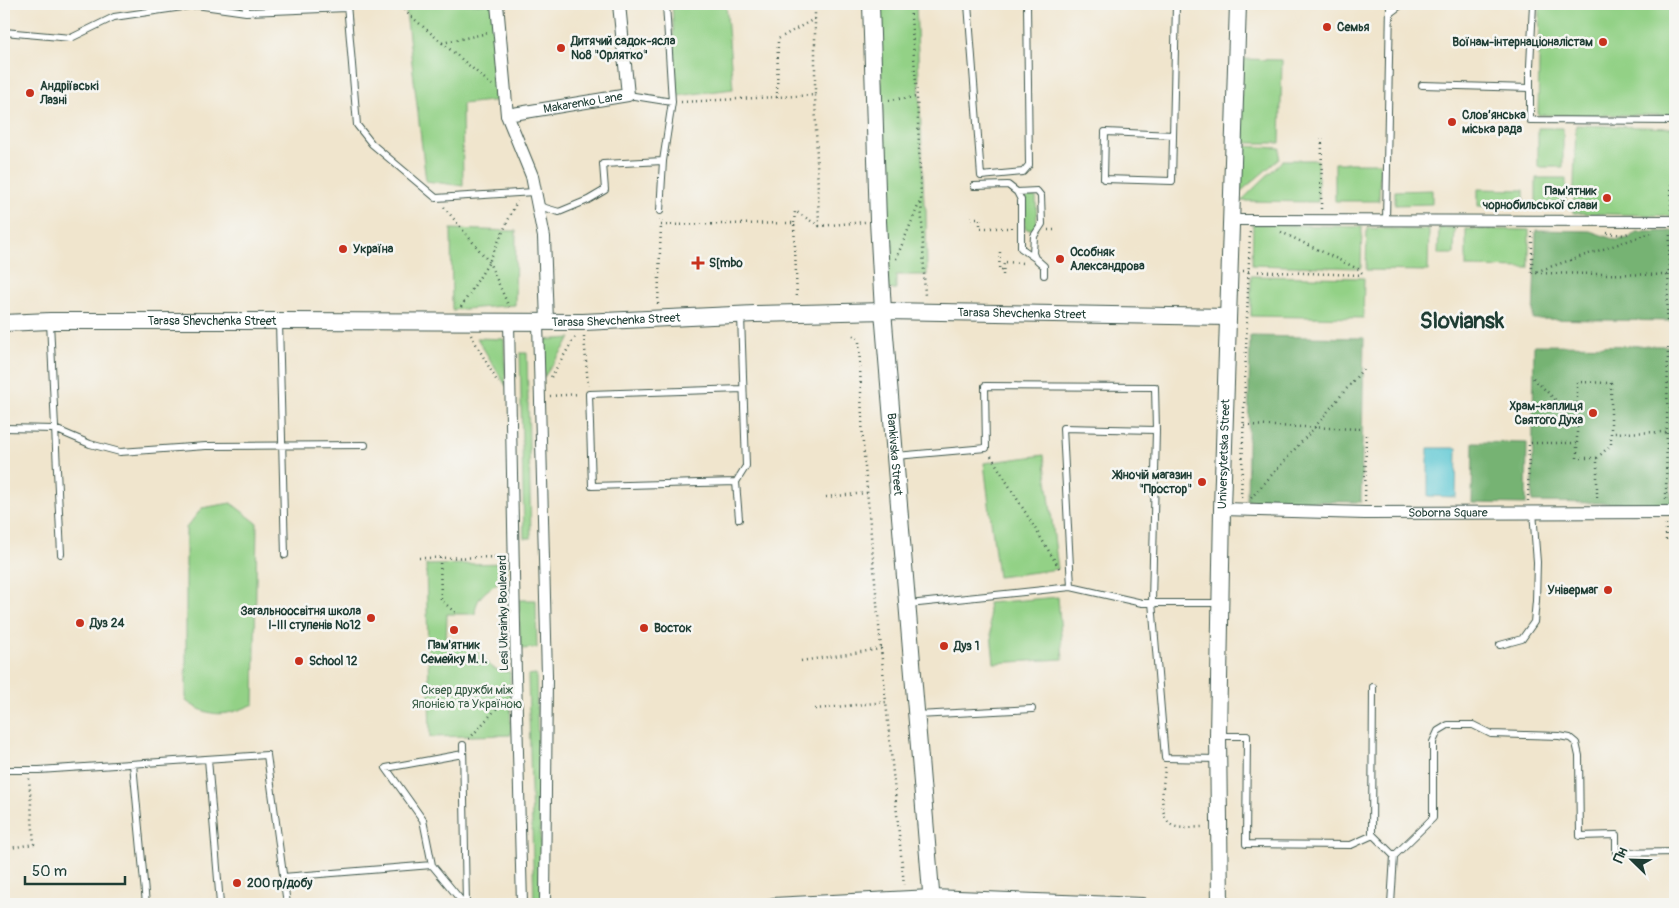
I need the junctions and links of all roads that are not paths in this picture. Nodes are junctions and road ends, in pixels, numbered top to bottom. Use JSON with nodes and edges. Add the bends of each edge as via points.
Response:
{"nodes":[{"id":1,"x":246,"y":4,"type":"edge"},
{"id":2,"x":497,"y":4,"type":"edge"},
{"id":3,"x":619,"y":4,"type":"edge"},
{"id":4,"x":666,"y":4,"type":"edge"},
{"id":5,"x":870,"y":4,"type":"edge"},
{"id":6,"x":968,"y":4,"type":"edge"},
{"id":7,"x":1027,"y":4,"type":"edge"},
{"id":8,"x":1176,"y":4,"type":"edge"},
{"id":9,"x":1238,"y":4,"type":"edge"},
{"id":10,"x":1390,"y":4,"type":"edge"},
{"id":11,"x":1402,"y":4,"type":"edge"},
{"id":12,"x":1533,"y":4,"type":"edge"},
{"id":13,"x":347,"y":6,"type":"edge"},
{"id":14,"x":285,"y":7,"type":"edge"},
{"id":15,"x":246,"y":12,"type":"junction"},
{"id":16,"x":1390,"y":13,"type":"junction"},
{"id":17,"x":4,"y":32,"type":"edge"},
{"id":18,"x":1422,"y":85,"type":"dead end"},
{"id":19,"x":1530,"y":88,"type":"junction"},
{"id":20,"x":628,"y":95,"type":"junction"},
{"id":21,"x":672,"y":102,"type":"junction"},
{"id":22,"x":507,"y":116,"type":"junction"},
{"id":23,"x":1675,"y":121,"type":"edge"},
{"id":24,"x":1173,"y":135,"type":"junction"},
{"id":25,"x":663,"y":161,"type":"junction"},
{"id":26,"x":974,"y":186,"type":"dead end"},
{"id":27,"x":528,"y":192,"type":"junction"},
{"id":28,"x":1017,"y":192,"type":"junction"},
{"id":29,"x":660,"y":210,"type":"road end"},
{"id":30,"x":1231,"y":220,"type":"junction"},
{"id":31,"x":1386,"y":221,"type":"junction"},
{"id":32,"x":1673,"y":221,"type":"edge"},
{"id":33,"x":1035,"y":258,"type":"junction"},
{"id":34,"x":1044,"y":274,"type":"dead end"},
{"id":35,"x":884,"y":311,"type":"junction"},
{"id":36,"x":741,"y":315,"type":"junction"},
{"id":37,"x":1228,"y":317,"type":"junction"},
{"id":38,"x":50,"y":321,"type":"junction"},
{"id":39,"x":278,"y":321,"type":"junction"},
{"id":40,"x":512,"y":322,"type":"junction"},
{"id":41,"x":542,"y":322,"type":"junction"},
{"id":42,"x":4,"y":323,"type":"edge"},
{"id":43,"x":743,"y":389,"type":"junction"},
{"id":44,"x":4,"y":428,"type":"edge"},
{"id":45,"x":55,"y":429,"type":"junction"},
{"id":46,"x":1156,"y":430,"type":"junction"},
{"id":47,"x":281,"y":445,"type":"junction"},
{"id":48,"x":365,"y":445,"type":"dead end"},
{"id":49,"x":896,"y":456,"type":"junction"},
{"id":50,"x":736,"y":482,"type":"junction"},
{"id":51,"x":1222,"y":509,"type":"junction"},
{"id":52,"x":1531,"y":512,"type":"junction"},
{"id":53,"x":1671,"y":512,"type":"edge"},
{"id":54,"x":739,"y":519,"type":"dead end"},
{"id":55,"x":61,"y":554,"type":"dead end"},
{"id":56,"x":285,"y":556,"type":"dead end"},
{"id":57,"x":1070,"y":587,"type":"junction"},
{"id":58,"x":1152,"y":602,"type":"junction"},
{"id":59,"x":1222,"y":603,"type":"junction"},
{"id":60,"x":909,"y":604,"type":"junction"},
{"id":61,"x":1500,"y":645,"type":"dead end"},
{"id":62,"x":1373,"y":687,"type":"dead end"},
{"id":63,"x":1032,"y":709,"type":"dead end"},
{"id":64,"x":917,"y":715,"type":"junction"},
{"id":65,"x":1218,"y":736,"type":"junction"},
{"id":66,"x":463,"y":745,"type":"road end"},
{"id":67,"x":463,"y":754,"type":"junction"},
{"id":68,"x":208,"y":759,"type":"junction"},
{"id":69,"x":1218,"y":759,"type":"junction"},
{"id":70,"x":132,"y":764,"type":"junction"},
{"id":71,"x":4,"y":770,"type":"edge"},
{"id":72,"x":1373,"y":835,"type":"junction"},
{"id":73,"x":1675,"y":852,"type":"edge"},
{"id":74,"x":1394,"y":856,"type":"junction"},
{"id":75,"x":432,"y":865,"type":"junction"},
{"id":76,"x":283,"y":877,"type":"junction"},
{"id":77,"x":932,"y":900,"type":"edge"},
{"id":78,"x":1032,"y":902,"type":"edge"},
{"id":79,"x":809,"y":903,"type":"edge"},
{"id":80,"x":146,"y":904,"type":"edge"},
{"id":81,"x":220,"y":904,"type":"edge"},
{"id":82,"x":287,"y":904,"type":"edge"},
{"id":83,"x":465,"y":904,"type":"edge"},
{"id":84,"x":522,"y":904,"type":"edge"},
{"id":85,"x":544,"y":904,"type":"edge"},
{"id":86,"x":773,"y":904,"type":"edge"},
{"id":87,"x":1142,"y":904,"type":"edge"},
{"id":88,"x":1220,"y":904,"type":"edge"},
{"id":89,"x":1391,"y":904,"type":"edge"}],
"edges":[{"from":1,"to":15,"type":"lane"},
{"from":2,"to":22,"type":"street"},
{"from":3,"to":20,"type":"street","name":"Makarenko Lane"},
{"from":4,"to":21,"type":"lane"},
{"from":5,"to":35,"type":"street","name":"Bankivska Street"},
{"from":6,"to":7,"type":"lane","via":[[981,176],[1023,172],[1029,165]]},
{"from":8,"to":24,"type":"lane"},
{"from":9,"to":30,"type":"street","name":"Universytetska Street"},
{"from":10,"to":16,"type":"lane"},
{"from":11,"to":16,"type":"lane"},
{"from":12,"to":19,"type":"lane"},
{"from":13,"to":14,"type":"lane"},
{"from":13,"to":27,"type":"lane","via":[[357,125],[372,144],[436,198]]},
{"from":14,"to":15,"type":"lane"},
{"from":15,"to":17,"type":"lane","via":[[196,5],[114,17],[71,38]]},
{"from":16,"to":31,"type":"lane"},
{"from":18,"to":19,"type":"lane"},
{"from":19,"to":23,"type":"lane","via":[[1530,120]]},
{"from":20,"to":21,"type":"lane"},
{"from":20,"to":22,"type":"street","name":"Makarenko Lane"},
{"from":21,"to":25,"type":"lane"},
{"from":22,"to":27,"type":"street","via":[[532,176]]},
{"from":24,"to":24,"type":"lane","via":[[1172,181],[1104,179],[1106,132]]},
{"from":25,"to":27,"type":"lane","via":[[603,164],[605,190],[559,212],[542,207]]},
{"from":25,"to":29,"type":"lane"},
{"from":26,"to":28,"type":"lane","via":[[1008,185]]},
{"from":27,"to":41,"type":"street","via":[[544,237]]},
{"from":28,"to":33,"type":"lane","via":[[1021,200],[1021,248]]},
{"from":28,"to":33,"type":"lane","via":[[1037,192],[1041,196],[1042,224],[1033,240]]},
{"from":30,"to":31,"type":"street"},
{"from":30,"to":37,"type":"street","name":"Universytetska Street"},
{"from":31,"to":32,"type":"street"},
{"from":33,"to":34,"type":"lane","via":[[1044,266]]},
{"from":35,"to":36,"type":"street","name":"Tarasa Shevchenka Street"},
{"from":35,"to":37,"type":"street","name":"Tarasa Shevchenka Street","via":[[1044,310]]},
{"from":35,"to":49,"type":"street","name":"Bankivska Street"},
{"from":36,"to":41,"type":"street","name":"Tarasa Shevchenka Street"},
{"from":36,"to":43,"type":"lane"},
{"from":37,"to":51,"type":"street","name":"Universytetska Street"},
{"from":38,"to":39,"type":"street","name":"Tarasa Shevchenka Street"},
{"from":38,"to":42,"type":"street","name":"Tarasa Shevchenka Street"},
{"from":38,"to":45,"type":"lane"},
{"from":39,"to":40,"type":"street","name":"Tarasa Shevchenka Street"},
{"from":39,"to":47,"type":"lane"},
{"from":40,"to":41,"type":"street","name":"Tarasa Shevchenka Street"},
{"from":40,"to":84,"type":"street","name":"Lesi Ukrainky Boulevard"},
{"from":41,"to":85,"type":"street","via":[[540,396],[546,676]]},
{"from":43,"to":50,"type":"lane","via":[[746,466]]},
{"from":43,"to":50,"type":"lane","via":[[589,394],[592,486]]},
{"from":44,"to":45,"type":"lane"},
{"from":45,"to":47,"type":"lane","via":[[120,452]]},
{"from":45,"to":55,"type":"lane"},
{"from":46,"to":49,"type":"lane","via":[[1155,387],[984,386],[986,448]]},
{"from":46,"to":57,"type":"lane","via":[[1063,428]]},
{"from":46,"to":58,"type":"lane"},
{"from":47,"to":48,"type":"lane"},
{"from":47,"to":56,"type":"lane"},
{"from":49,"to":60,"type":"street","name":"Bankivska Street"},
{"from":50,"to":54,"type":"lane"},
{"from":51,"to":52,"type":"street","name":"Soborna Square","via":[[1365,513]]},
{"from":51,"to":59,"type":"street","name":"Universytetska Street"},
{"from":52,"to":53,"type":"street","name":"Soborna Square"},
{"from":52,"to":61,"type":"lane","via":[[1538,562],[1534,622],[1522,639]]},
{"from":57,"to":58,"type":"lane","via":[[1142,603]]},
{"from":57,"to":60,"type":"lane"},
{"from":58,"to":59,"type":"lane"},
{"from":58,"to":69,"type":"lane","via":[[1165,758]]},
{"from":59,"to":65,"type":"street","name":"Universytetska Street"},
{"from":60,"to":64,"type":"street","name":"Bankivska Street"},
{"from":62,"to":72,"type":"lane"},
{"from":63,"to":64,"type":"lane"},
{"from":64,"to":77,"type":"street","name":"Bankivska Street"},
{"from":65,"to":69,"type":"street","name":"Universytetska Street"},
{"from":65,"to":72,"type":"lane","via":[[1247,736],[1246,844],[1351,845]]},
{"from":66,"to":67,"type":"lane"},
{"from":67,"to":75,"type":"lane","via":[[386,768],[423,820]]},
{"from":67,"to":83,"type":"lane"},
{"from":68,"to":70,"type":"lane"},
{"from":68,"to":76,"type":"lane","via":[[267,755]]},
{"from":68,"to":81,"type":"lane"},
{"from":69,"to":88,"type":"street","name":"Universytetska Street"},
{"from":70,"to":71,"type":"lane"},
{"from":70,"to":80,"type":"lane"},
{"from":72,"to":74,"type":"lane"},
{"from":73,"to":74,"type":"lane","via":[[1616,853],[1616,835],[1580,836],[1579,756],[1576,743],[1570,738],[1491,734],[1473,725],[1448,725],[1438,731],[1433,742],[1433,818]]},
{"from":74,"to":89,"type":"lane"},
{"from":75,"to":76,"type":"lane"},
{"from":75,"to":83,"type":"lane"},
{"from":76,"to":82,"type":"lane"},
{"from":77,"to":78,"type":"street"},
{"from":77,"to":79,"type":"street","via":[[906,898]]},
{"from":78,"to":87,"type":"street"},
{"from":79,"to":86,"type":"street"}]}
